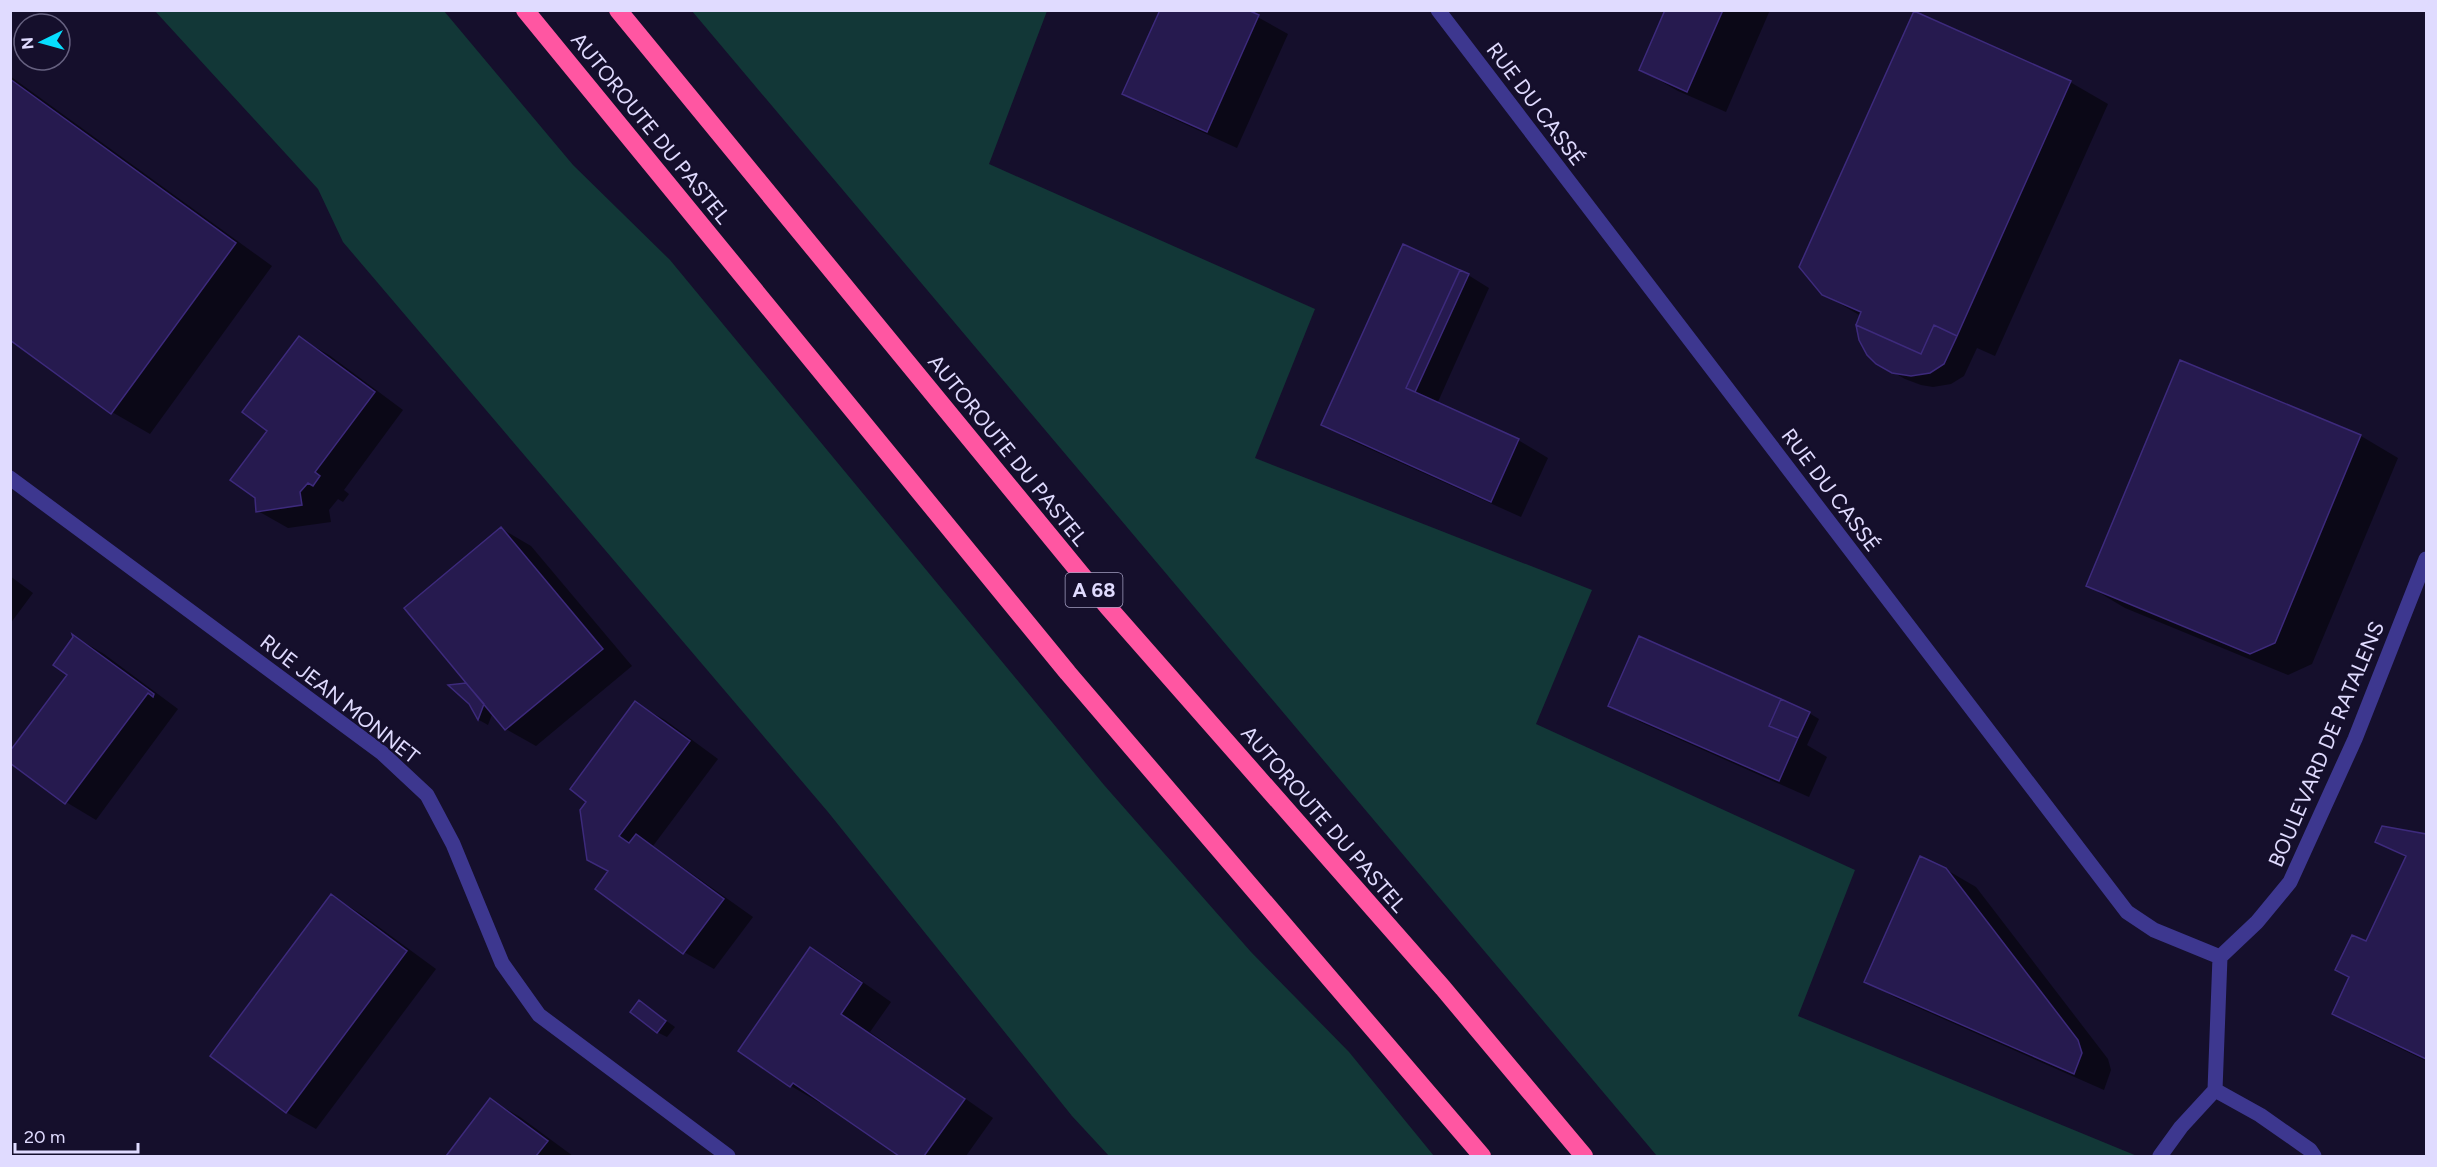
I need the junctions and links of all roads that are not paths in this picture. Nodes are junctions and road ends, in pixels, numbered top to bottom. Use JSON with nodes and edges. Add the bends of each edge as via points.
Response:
{"nodes":[{"id":1,"x":525,"y":10,"type":"edge"},
{"id":2,"x":618,"y":10,"type":"edge"},
{"id":3,"x":1438,"y":10,"type":"edge"},
{"id":4,"x":10,"y":478,"type":"edge"},
{"id":5,"x":2427,"y":559,"type":"edge"},
{"id":6,"x":2220,"y":957,"type":"junction"},
{"id":7,"x":2215,"y":1090,"type":"junction"},
{"id":8,"x":728,"y":1156,"type":"edge"},
{"id":9,"x":1482,"y":1156,"type":"edge"},
{"id":10,"x":1584,"y":1156,"type":"edge"},
{"id":11,"x":2160,"y":1156,"type":"edge"},
{"id":12,"x":2314,"y":1156,"type":"edge"}],
"edges":[{"from":1,"to":9,"type":"highway","name":"AUTOROUTE DU PASTEL","via":[[1068,674]]},
{"from":2,"to":10,"type":"highway","name":"AUTOROUTE DU PASTEL","number":"A 68","via":[[1108,607],[1443,988]]},
{"from":3,"to":6,"type":"street","name":"RUE DU CASSÉ","via":[[2127,912],[2154,930]]},
{"from":4,"to":8,"type":"street","name":"RUE JEAN MONNET","via":[[382,753],[427,795],[453,844],[502,963],[539,1015]]},
{"from":5,"to":6,"type":"street","name":"BOULEVARD DE RATALENS","via":[[2355,739],[2290,882],[2257,922]]},
{"from":6,"to":7,"type":"street"},
{"from":7,"to":11,"type":"street","via":[[2181,1126]]},
{"from":7,"to":12,"type":"street","via":[[2260,1115]]}]}
